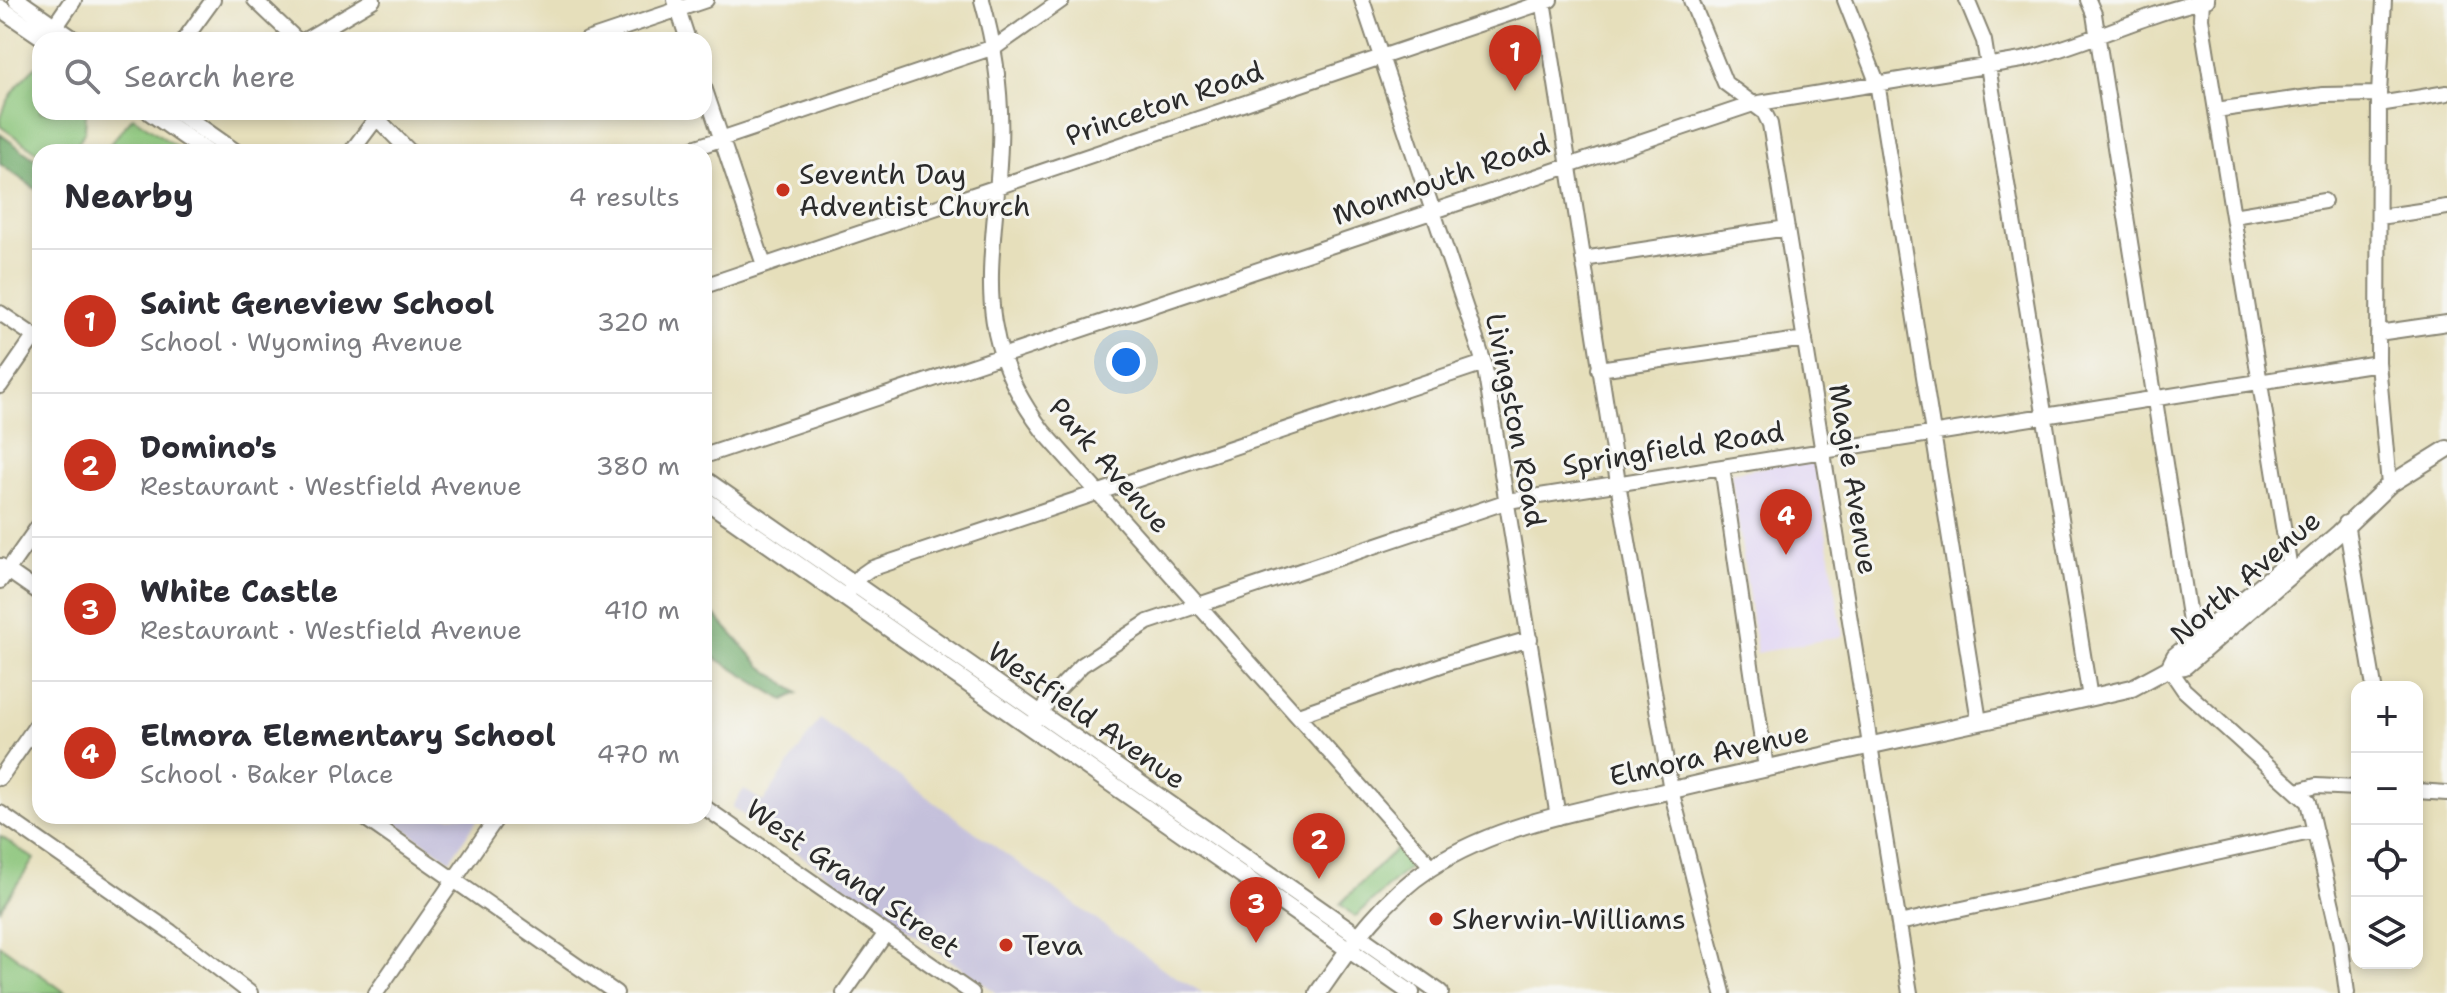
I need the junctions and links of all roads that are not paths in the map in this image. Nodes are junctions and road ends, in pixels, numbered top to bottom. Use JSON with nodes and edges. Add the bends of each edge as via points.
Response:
{"nodes":[{"id":1,"x":17,"y":0,"type":"edge"},
{"id":2,"x":73,"y":0,"type":"edge"},
{"id":3,"x":213,"y":0,"type":"edge"},
{"id":4,"x":255,"y":0,"type":"edge"},
{"id":5,"x":373,"y":0,"type":"edge"},
{"id":6,"x":706,"y":0,"type":"edge"},
{"id":7,"x":982,"y":0,"type":"edge"},
{"id":8,"x":1062,"y":0,"type":"edge"},
{"id":9,"x":1362,"y":0,"type":"edge"},
{"id":10,"x":1691,"y":0,"type":"edge"},
{"id":11,"x":1845,"y":0,"type":"edge"},
{"id":12,"x":1967,"y":0,"type":"edge"},
{"id":13,"x":2088,"y":0,"type":"edge"},
{"id":14,"x":2204,"y":0,"type":"edge"},
{"id":15,"x":2384,"y":0,"type":"edge"},
{"id":16,"x":1546,"y":1,"type":"edge"},
{"id":17,"x":676,"y":5,"type":"edge"},
{"id":18,"x":0,"y":8,"type":"edge"},
{"id":19,"x":44,"y":32,"type":"edge"},
{"id":20,"x":46,"y":32,"type":"edge"},
{"id":21,"x":51,"y":32,"type":"edge"},
{"id":22,"x":190,"y":32,"type":"edge"},
{"id":23,"x":289,"y":32,"type":"edge"},
{"id":24,"x":319,"y":32,"type":"edge"},
{"id":25,"x":607,"y":32,"type":"edge"},
{"id":26,"x":685,"y":32,"type":"edge"},
{"id":27,"x":2096,"y":34,"type":"junction"},
{"id":28,"x":993,"y":48,"type":"junction"},
{"id":29,"x":1383,"y":56,"type":"junction"},
{"id":30,"x":1988,"y":64,"type":"junction"},
{"id":31,"x":1877,"y":82,"type":"junction"},
{"id":32,"x":2447,"y":93,"type":"edge"},
{"id":33,"x":2379,"y":99,"type":"junction"},
{"id":34,"x":1753,"y":104,"type":"junction"},
{"id":35,"x":2216,"y":110,"type":"junction"},
{"id":36,"x":712,"y":111,"type":"edge"},
{"id":37,"x":161,"y":120,"type":"edge"},
{"id":38,"x":189,"y":120,"type":"edge"},
{"id":39,"x":372,"y":120,"type":"edge"},
{"id":40,"x":381,"y":120,"type":"edge"},
{"id":41,"x":721,"y":139,"type":"junction"},
{"id":42,"x":196,"y":144,"type":"edge"},
{"id":43,"x":224,"y":144,"type":"edge"},
{"id":44,"x":356,"y":144,"type":"edge"},
{"id":45,"x":403,"y":144,"type":"edge"},
{"id":46,"x":706,"y":144,"type":"edge"},
{"id":47,"x":1568,"y":163,"type":"junction"},
{"id":48,"x":997,"y":187,"type":"junction"},
{"id":49,"x":2324,"y":201,"type":"dead end"},
{"id":50,"x":2447,"y":207,"type":"edge"},
{"id":51,"x":1433,"y":210,"type":"junction"},
{"id":52,"x":2233,"y":216,"type":"junction"},
{"id":53,"x":2379,"y":217,"type":"junction"},
{"id":54,"x":1787,"y":228,"type":"junction"},
{"id":55,"x":1583,"y":259,"type":"junction"},
{"id":56,"x":764,"y":265,"type":"junction"},
{"id":57,"x":712,"y":283,"type":"edge"},
{"id":58,"x":0,"y":313,"type":"edge"},
{"id":59,"x":2447,"y":323,"type":"edge"},
{"id":60,"x":2378,"y":333,"type":"junction"},
{"id":61,"x":32,"y":335,"type":"edge"},
{"id":62,"x":1805,"y":339,"type":"junction"},
{"id":63,"x":32,"y":345,"type":"edge"},
{"id":64,"x":1002,"y":355,"type":"junction"},
{"id":65,"x":1484,"y":363,"type":"junction"},
{"id":66,"x":2378,"y":363,"type":"junction"},
{"id":67,"x":1599,"y":369,"type":"junction"},
{"id":68,"x":2257,"y":382,"type":"junction"},
{"id":69,"x":0,"y":386,"type":"edge"},
{"id":70,"x":2152,"y":399,"type":"junction"},
{"id":71,"x":2045,"y":416,"type":"junction"},
{"id":72,"x":1933,"y":434,"type":"junction"},
{"id":73,"x":2447,"y":449,"type":"edge"},
{"id":74,"x":1823,"y":450,"type":"junction"},
{"id":75,"x":712,"y":453,"type":"edge"},
{"id":76,"x":1722,"y":467,"type":"junction"},
{"id":77,"x":1618,"y":483,"type":"junction"},
{"id":78,"x":712,"y":485,"type":"edge"},
{"id":79,"x":2389,"y":485,"type":"junction"},
{"id":80,"x":1098,"y":492,"type":"junction"},
{"id":81,"x":1508,"y":501,"type":"junction"},
{"id":82,"x":712,"y":504,"type":"edge"},
{"id":83,"x":2346,"y":523,"type":"junction"},
{"id":84,"x":32,"y":534,"type":"edge"},
{"id":85,"x":2289,"y":563,"type":"junction"},
{"id":86,"x":2,"y":572,"type":"edge"},
{"id":87,"x":32,"y":589,"type":"edge"},
{"id":88,"x":850,"y":591,"type":"junction"},
{"id":89,"x":1199,"y":606,"type":"junction"},
{"id":90,"x":1530,"y":639,"type":"junction"},
{"id":91,"x":2193,"y":641,"type":"junction"},
{"id":92,"x":2169,"y":668,"type":"junction"},
{"id":93,"x":2373,"y":681,"type":"edge"},
{"id":94,"x":2090,"y":698,"type":"junction"},
{"id":95,"x":1298,"y":715,"type":"junction"},
{"id":96,"x":1035,"y":720,"type":"junction"},
{"id":97,"x":1979,"y":721,"type":"junction"},
{"id":98,"x":32,"y":732,"type":"edge"},
{"id":99,"x":1868,"y":744,"type":"junction"},
{"id":100,"x":1766,"y":768,"type":"junction"},
{"id":101,"x":0,"y":778,"type":"edge"},
{"id":102,"x":2351,"y":788,"type":"edge"},
{"id":103,"x":1671,"y":790,"type":"junction"},
{"id":104,"x":2298,"y":791,"type":"junction"},
{"id":105,"x":2423,"y":791,"type":"edge"},
{"id":106,"x":2447,"y":793,"type":"edge"},
{"id":107,"x":0,"y":813,"type":"edge"},
{"id":108,"x":712,"y":813,"type":"edge"},
{"id":109,"x":1558,"y":817,"type":"junction"},
{"id":110,"x":374,"y":824,"type":"edge"},
{"id":111,"x":492,"y":824,"type":"edge"},
{"id":112,"x":2315,"y":831,"type":"junction"},
{"id":113,"x":1432,"y":867,"type":"junction"},
{"id":114,"x":454,"y":880,"type":"junction"},
{"id":115,"x":1899,"y":923,"type":"junction"},
{"id":116,"x":886,"y":933,"type":"junction"},
{"id":117,"x":1354,"y":942,"type":"junction"},
{"id":118,"x":250,"y":993,"type":"edge"},
{"id":119,"x":376,"y":993,"type":"edge"},
{"id":120,"x":616,"y":993,"type":"edge"},
{"id":121,"x":844,"y":993,"type":"edge"},
{"id":122,"x":972,"y":993,"type":"edge"},
{"id":123,"x":1318,"y":993,"type":"edge"},
{"id":124,"x":1411,"y":993,"type":"edge"},
{"id":125,"x":1440,"y":993,"type":"edge"},
{"id":126,"x":1723,"y":993,"type":"edge"},
{"id":127,"x":1910,"y":993,"type":"edge"},
{"id":128,"x":2347,"y":993,"type":"edge"}],
"edges":[{"from":1,"to":20,"type":"main road"},
{"from":2,"to":21,"type":"main road"},
{"from":3,"to":22,"type":"street"},
{"from":4,"to":23,"type":"street"},
{"from":5,"to":24,"type":"street"},
{"from":6,"to":17,"type":"street"},
{"from":7,"to":28,"type":"street","name":"Park Avenue"},
{"from":8,"to":28,"type":"street"},
{"from":9,"to":29,"type":"street","name":"Livingston Road"},
{"from":10,"to":34,"type":"street","name":"Magie Avenue","via":[[1725,83]]},
{"from":11,"to":31,"type":"street"},
{"from":12,"to":30,"type":"street"},
{"from":13,"to":27,"type":"street"},
{"from":14,"to":27,"type":"street","name":"Monmouth Road"},
{"from":14,"to":35,"type":"street","via":[[2201,18]]},
{"from":15,"to":33,"type":"street"},
{"from":16,"to":29,"type":"street","name":"Princeton Road"},
{"from":16,"to":47,"type":"street"},
{"from":17,"to":25,"type":"street"},
{"from":17,"to":26,"type":"street"},
{"from":18,"to":19,"type":"main road"},
{"from":27,"to":30,"type":"street","name":"Monmouth Road","via":[[2047,54]]},
{"from":27,"to":70,"type":"street"},
{"from":28,"to":41,"type":"street"},
{"from":28,"to":48,"type":"street","name":"Park Avenue","via":[[1000,124]]},
{"from":29,"to":48,"type":"street","name":"Princeton Road"},
{"from":29,"to":51,"type":"street","name":"Livingston Road"},
{"from":30,"to":31,"type":"street","name":"Monmouth Road"},
{"from":30,"to":71,"type":"street"},
{"from":31,"to":34,"type":"street","name":"Monmouth Road"},
{"from":31,"to":72,"type":"street"},
{"from":32,"to":33,"type":"street"},
{"from":33,"to":35,"type":"street","via":[[2323,95]]},
{"from":33,"to":53,"type":"street"},
{"from":34,"to":47,"type":"street","name":"Monmouth Road"},
{"from":34,"to":54,"type":"street","name":"Magie Avenue","via":[[1770,124]]},
{"from":35,"to":52,"type":"street"},
{"from":36,"to":41,"type":"street"},
{"from":37,"to":42,"type":"main road"},
{"from":38,"to":43,"type":"main road"},
{"from":39,"to":44,"type":"street"},
{"from":40,"to":45,"type":"street"},
{"from":41,"to":46,"type":"street"},
{"from":41,"to":56,"type":"street"},
{"from":47,"to":51,"type":"street","name":"Monmouth Road"},
{"from":47,"to":55,"type":"street"},
{"from":48,"to":56,"type":"street","name":"Princeton Road"},
{"from":48,"to":64,"type":"street","name":"Park Avenue","via":[[988,283]]},
{"from":49,"to":52,"type":"street"},
{"from":50,"to":53,"type":"street"},
{"from":51,"to":64,"type":"street","name":"Monmouth Road"},
{"from":51,"to":65,"type":"street","name":"Livingston Road"},
{"from":52,"to":68,"type":"street"},
{"from":53,"to":60,"type":"street"},
{"from":54,"to":55,"type":"street"},
{"from":54,"to":62,"type":"street","name":"Magie Avenue"},
{"from":55,"to":67,"type":"street"},
{"from":56,"to":57,"type":"street","name":"Princeton Road"},
{"from":58,"to":61,"type":"street"},
{"from":59,"to":60,"type":"street"},
{"from":60,"to":66,"type":"street"},
{"from":62,"to":67,"type":"street"},
{"from":62,"to":74,"type":"street","name":"Magie Avenue"},
{"from":63,"to":69,"type":"street"},
{"from":64,"to":75,"type":"street","name":"Monmouth Road"},
{"from":64,"to":80,"type":"street","name":"Park Avenue","via":[[1028,410]]},
{"from":65,"to":80,"type":"street"},
{"from":65,"to":81,"type":"street","name":"Livingston Road"},
{"from":66,"to":68,"type":"street","name":"Springfield Road"},
{"from":66,"to":79,"type":"street"},
{"from":67,"to":77,"type":"street"},
{"from":68,"to":70,"type":"street","name":"Springfield Road"},
{"from":68,"to":85,"type":"street"},
{"from":70,"to":71,"type":"street","name":"Springfield Road"},
{"from":70,"to":91,"type":"street"},
{"from":71,"to":72,"type":"street","name":"Springfield Road"},
{"from":71,"to":94,"type":"street"},
{"from":72,"to":74,"type":"street","name":"Springfield Road"},
{"from":72,"to":97,"type":"street"},
{"from":73,"to":79,"type":"main road","name":"North Avenue"},
{"from":74,"to":76,"type":"street","name":"Springfield Road"},
{"from":74,"to":99,"type":"street","name":"Magie Avenue"},
{"from":76,"to":77,"type":"street","name":"Springfield Road"},
{"from":76,"to":100,"type":"street"},
{"from":77,"to":81,"type":"street","name":"Springfield Road"},
{"from":77,"to":103,"type":"street"},
{"from":78,"to":88,"type":"main road","name":"Westfield Avenue"},
{"from":79,"to":83,"type":"main road","name":"North Avenue"},
{"from":80,"to":88,"type":"street","via":[[870,569]]},
{"from":80,"to":89,"type":"street","name":"Park Avenue"},
{"from":81,"to":89,"type":"street","name":"Springfield Road"},
{"from":81,"to":90,"type":"street","name":"Livingston Road"},
{"from":82,"to":88,"type":"main road","name":"Westfield Avenue"},
{"from":83,"to":85,"type":"main road","name":"North Avenue","via":[[2334,524]]},
{"from":83,"to":92,"type":"main road","name":"North Avenue","via":[[2185,666]]},
{"from":83,"to":93,"type":"street"},
{"from":84,"to":86,"type":"street"},
{"from":85,"to":91,"type":"main road","name":"North Avenue"},
{"from":86,"to":87,"type":"street"},
{"from":88,"to":96,"type":"main road","name":"Westfield Avenue"},
{"from":89,"to":95,"type":"street","name":"Park Avenue"},
{"from":89,"to":96,"type":"street","name":"Springfield Road","via":[[1148,622],[1113,643],[1063,684]]},
{"from":90,"to":95,"type":"street"},
{"from":90,"to":109,"type":"street","name":"Livingston Road"},
{"from":91,"to":92,"type":"main road","name":"North Avenue"},
{"from":92,"to":94,"type":"main road","name":"Elmora Avenue","via":[[2132,688]]},
{"from":92,"to":104,"type":"street","via":[[2195,701]]},
{"from":94,"to":97,"type":"main road","name":"Elmora Avenue"},
{"from":95,"to":113,"type":"street","name":"Park Avenue"},
{"from":96,"to":117,"type":"main road","name":"Westfield Avenue"},
{"from":97,"to":99,"type":"main road","name":"Elmora Avenue"},
{"from":98,"to":101,"type":"street"},
{"from":99,"to":100,"type":"main road","name":"Elmora Avenue"},
{"from":99,"to":115,"type":"street","name":"Magie Avenue"},
{"from":100,"to":103,"type":"main road","name":"Elmora Avenue"},
{"from":102,"to":104,"type":"street"},
{"from":103,"to":109,"type":"main road","name":"Elmora Avenue"},
{"from":103,"to":126,"type":"street"},
{"from":104,"to":112,"type":"street","via":[[2308,802]]},
{"from":105,"to":106,"type":"street"},
{"from":107,"to":118,"type":"street"},
{"from":108,"to":116,"type":"street","name":"West Grand Street"},
{"from":109,"to":113,"type":"main road","name":"Elmora Avenue","via":[[1490,838]]},
{"from":110,"to":114,"type":"street"},
{"from":111,"to":114,"type":"street"},
{"from":112,"to":115,"type":"street"},
{"from":112,"to":128,"type":"street"},
{"from":113,"to":117,"type":"main road","name":"Elmora Avenue","via":[[1387,903]]},
{"from":114,"to":119,"type":"street"},
{"from":114,"to":120,"type":"street"},
{"from":115,"to":127,"type":"street","name":"Magie Avenue"},
{"from":116,"to":121,"type":"street"},
{"from":116,"to":122,"type":"street","name":"West Grand Street"},
{"from":117,"to":123,"type":"main road","name":"Elmora Avenue"},
{"from":117,"to":124,"type":"main road","name":"Westfield Avenue"},
{"from":117,"to":125,"type":"main road","name":"Westfield Avenue"}]}
